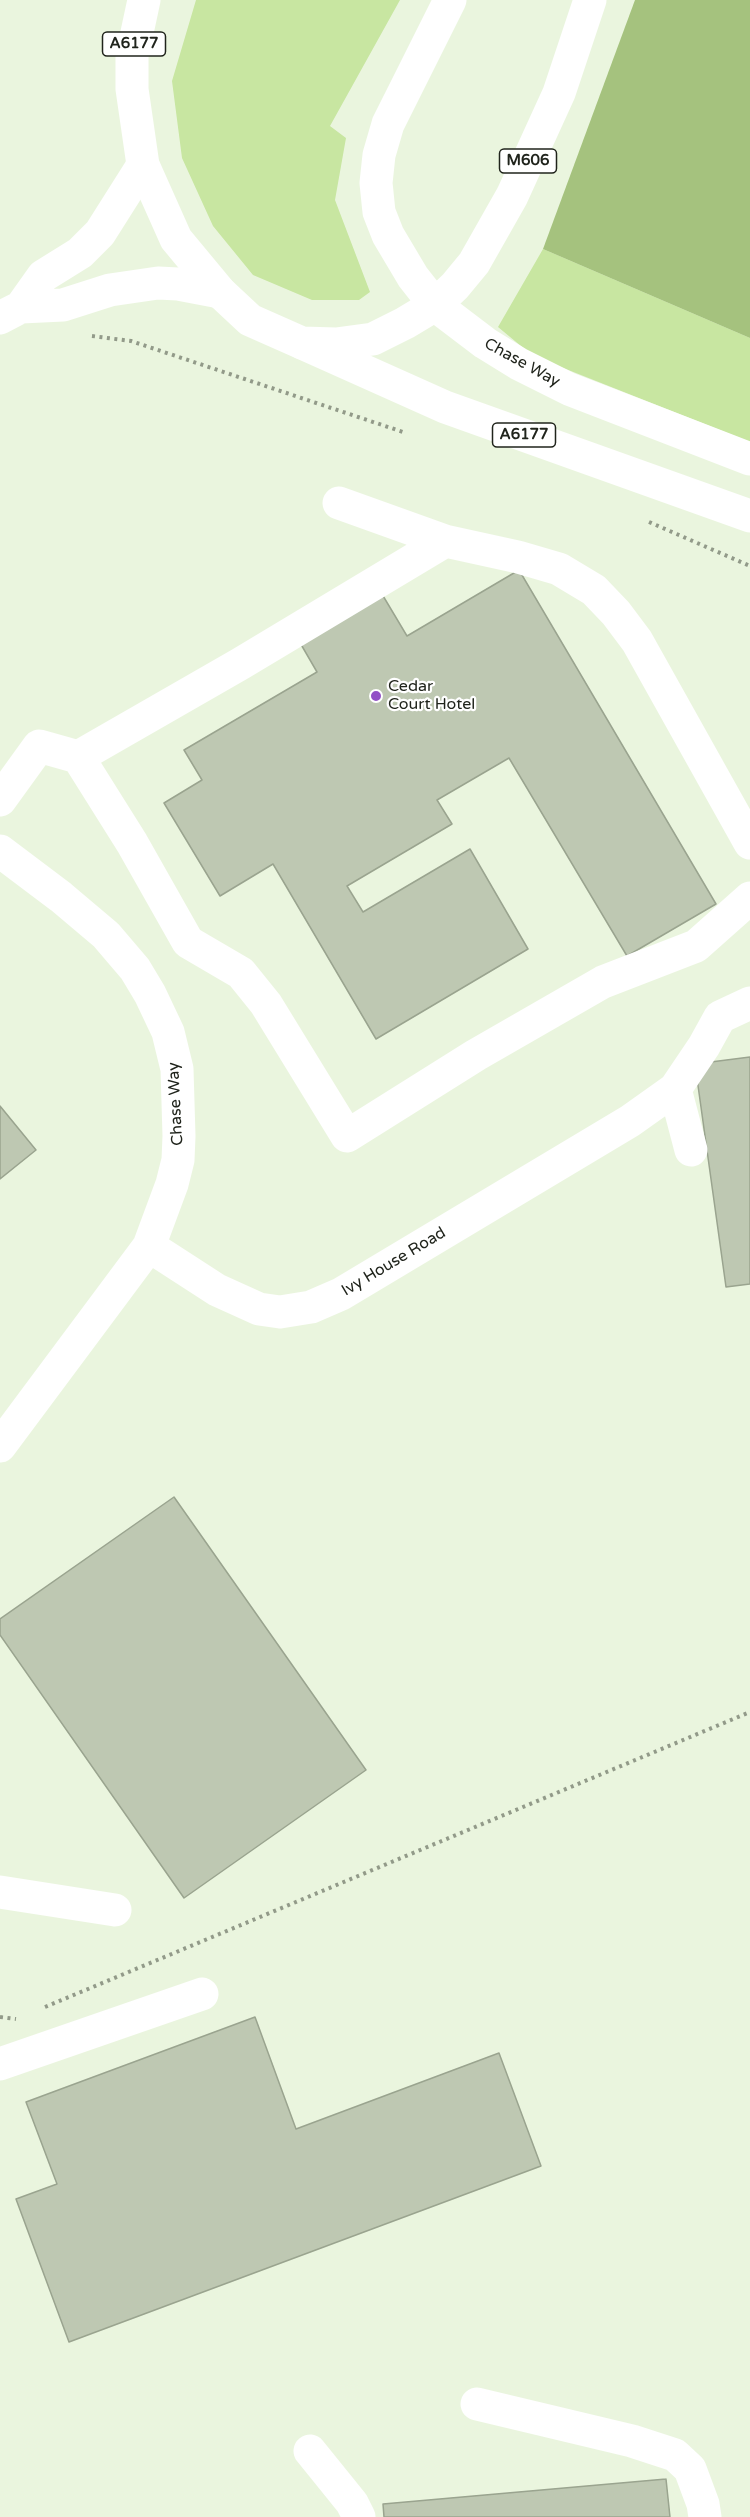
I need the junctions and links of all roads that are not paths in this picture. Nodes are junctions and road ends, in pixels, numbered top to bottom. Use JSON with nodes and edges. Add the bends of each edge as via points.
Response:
{"nodes":[{"id":1,"x":144,"y":0,"type":"edge"},
{"id":2,"x":450,"y":0,"type":"edge"},
{"id":3,"x":590,"y":0,"type":"edge"},
{"id":4,"x":143,"y":165,"type":"junction"},
{"id":5,"x":220,"y":292,"type":"junction"},
{"id":6,"x":435,"y":304,"type":"junction"},
{"id":7,"x":10,"y":312,"type":"edge"},
{"id":8,"x":302,"y":343,"type":"junction"},
{"id":9,"x":750,"y":459,"type":"edge"},
{"id":10,"x":339,"y":503,"type":"dead end"},
{"id":11,"x":750,"y":516,"type":"edge"},
{"id":12,"x":445,"y":541,"type":"junction"},
{"id":13,"x":78,"y":757,"type":"junction"},
{"id":14,"x":0,"y":800,"type":"edge"},
{"id":15,"x":750,"y":843,"type":"edge"},
{"id":16,"x":0,"y":851,"type":"edge"},
{"id":17,"x":750,"y":898,"type":"edge"},
{"id":18,"x":750,"y":1003,"type":"edge"},
{"id":19,"x":675,"y":1089,"type":"junction"},
{"id":20,"x":691,"y":1150,"type":"dead end"},
{"id":21,"x":149,"y":1246,"type":"junction"},
{"id":22,"x":0,"y":1446,"type":"edge"},
{"id":23,"x":0,"y":1892,"type":"edge"},
{"id":24,"x":115,"y":1910,"type":"dead end"},
{"id":25,"x":202,"y":1994,"type":"dead end"},
{"id":26,"x":0,"y":2064,"type":"edge"},
{"id":27,"x":477,"y":2404,"type":"dead end"},
{"id":28,"x":310,"y":2451,"type":"dead end"},
{"id":29,"x":359,"y":2517,"type":"edge"},
{"id":30,"x":705,"y":2517,"type":"edge"}],
"edges":[{"from":1,"to":4,"type":"main road","number":"A6177","via":[[132,56],[132,89]]},
{"from":2,"to":6,"type":"main road","name":"Chase Way","via":[[388,124],[376,183],[379,212],[388,235]]},
{"from":3,"to":6,"type":"main road","number":"M606","via":[[559,93],[512,196],[474,263]]},
{"from":4,"to":5,"type":"main road","number":"A6177","via":[[177,239]]},
{"from":4,"to":7,"type":"main road","via":[[100,233],[80,253],[43,276]]},
{"from":5,"to":7,"type":"main road","via":[[158,283],[110,290],[63,305]]},
{"from":5,"to":8,"type":"main road","number":"A6177","via":[[250,320]]},
{"from":6,"to":8,"type":"main road","number":"A6177","via":[[373,339]]},
{"from":6,"to":9,"type":"main road","name":"Chase Way","via":[[493,348],[569,389]]},
{"from":8,"to":11,"type":"main road","number":"A6177","via":[[445,407]]},
{"from":10,"to":12,"type":"main road"},
{"from":12,"to":13,"type":"main road"},
{"from":12,"to":15,"type":"main road","via":[[559,569],[594,590],[638,641]]},
{"from":13,"to":14,"type":"main road","via":[[39,746]]},
{"from":13,"to":17,"type":"main road","via":[[188,942],[241,973],[266,1004],[347,1136],[603,981],[696,946]]},
{"from":16,"to":21,"type":"main road","name":"Chase Way","via":[[61,897],[123,953],[150,994],[168,1032],[177,1068],[178,1160]]},
{"from":18,"to":19,"type":"main road","via":[[720,1017]]},
{"from":19,"to":20,"type":"main road"},
{"from":19,"to":21,"type":"main road","name":"Ivy House Road","via":[[630,1121],[340,1294],[311,1307],[286,1311],[260,1309],[217,1290]]},
{"from":21,"to":22,"type":"main road","name":"Chase Way"},
{"from":23,"to":24,"type":"main road"},
{"from":25,"to":26,"type":"main road"},
{"from":27,"to":30,"type":"main road","via":[[675,2455],[690,2469]]},
{"from":28,"to":29,"type":"main road"}]}
